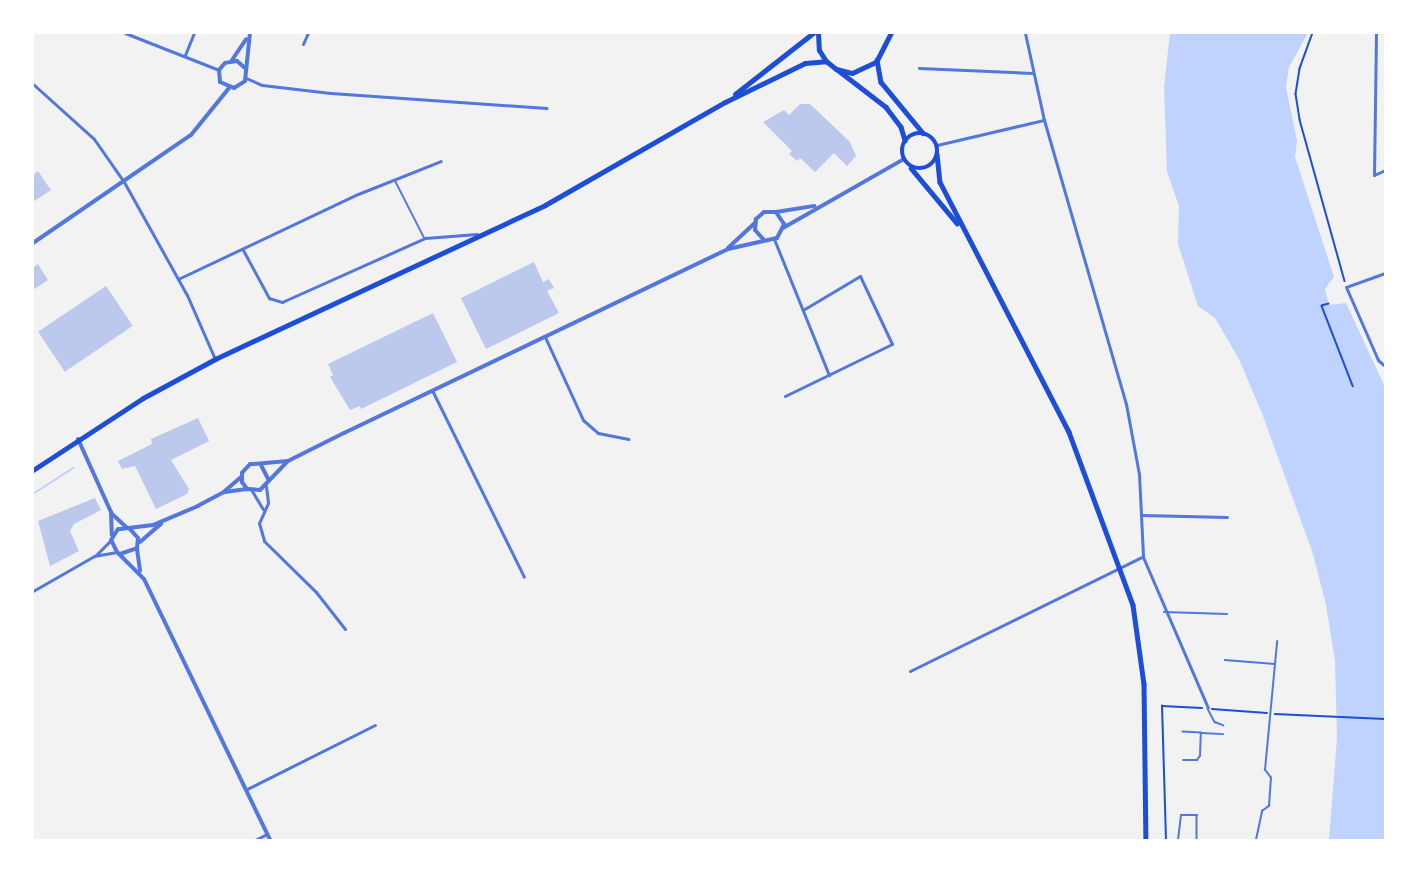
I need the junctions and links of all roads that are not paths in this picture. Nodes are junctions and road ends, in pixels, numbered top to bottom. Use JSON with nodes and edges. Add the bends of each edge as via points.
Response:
{"nodes":[{"id":1,"x":125,"y":33,"type":"edge"},
{"id":2,"x":194,"y":33,"type":"edge"},
{"id":3,"x":308,"y":33,"type":"edge"},
{"id":4,"x":813,"y":33,"type":"edge"},
{"id":5,"x":818,"y":33,"type":"edge"},
{"id":6,"x":884,"y":33,"type":"edge"},
{"id":7,"x":891,"y":33,"type":"edge"},
{"id":8,"x":1025,"y":33,"type":"edge"},
{"id":9,"x":1376,"y":33,"type":"edge"},
{"id":10,"x":249,"y":34,"type":"edge"},
{"id":11,"x":303,"y":44,"type":"dead end"},
{"id":12,"x":185,"y":55,"type":"junction"},
{"id":13,"x":879,"y":57,"type":"junction"},
{"id":14,"x":231,"y":60,"type":"junction"},
{"id":15,"x":826,"y":61,"type":"junction"},
{"id":16,"x":245,"y":68,"type":"junction"},
{"id":17,"x":919,"y":68,"type":"dead end"},
{"id":18,"x":836,"y":69,"type":"junction"},
{"id":19,"x":219,"y":70,"type":"junction"},
{"id":20,"x":1032,"y":73,"type":"junction"},
{"id":21,"x":246,"y":78,"type":"junction"},
{"id":22,"x":33,"y":84,"type":"edge"},
{"id":23,"x":229,"y":88,"type":"junction"},
{"id":24,"x":724,"y":102,"type":"junction"},
{"id":25,"x":546,"y":108,"type":"dead end"},
{"id":26,"x":1044,"y":120,"type":"junction"},
{"id":27,"x":923,"y":133,"type":"junction"},
{"id":28,"x":905,"y":140,"type":"junction"},
{"id":29,"x":937,"y":145,"type":"junction"},
{"id":30,"x":937,"y":154,"type":"junction"},
{"id":31,"x":441,"y":161,"type":"dead end"},
{"id":32,"x":905,"y":161,"type":"junction"},
{"id":33,"x":1385,"y":170,"type":"edge"},
{"id":34,"x":394,"y":179,"type":"junction"},
{"id":35,"x":124,"y":182,"type":"junction"},
{"id":36,"x":818,"y":205,"type":"junction"},
{"id":37,"x":776,"y":212,"type":"junction"},
{"id":38,"x":755,"y":223,"type":"junction"},
{"id":39,"x":783,"y":228,"type":"junction"},
{"id":40,"x":482,"y":234,"type":"junction"},
{"id":41,"x":966,"y":235,"type":"junction"},
{"id":42,"x":424,"y":238,"type":"junction"},
{"id":43,"x":763,"y":239,"type":"junction"},
{"id":44,"x":774,"y":239,"type":"junction"},
{"id":45,"x":33,"y":243,"type":"edge"},
{"id":46,"x":243,"y":249,"type":"junction"},
{"id":47,"x":728,"y":249,"type":"junction"},
{"id":48,"x":1385,"y":273,"type":"edge"},
{"id":49,"x":178,"y":279,"type":"junction"},
{"id":50,"x":803,"y":310,"type":"junction"},
{"id":51,"x":544,"y":336,"type":"junction"},
{"id":52,"x":215,"y":359,"type":"junction"},
{"id":53,"x":1385,"y":366,"type":"edge"},
{"id":54,"x":829,"y":375,"type":"junction"},
{"id":55,"x":432,"y":390,"type":"junction"},
{"id":56,"x":784,"y":396,"type":"dead end"},
{"id":57,"x":78,"y":439,"type":"junction"},
{"id":58,"x":628,"y":439,"type":"dead end"},
{"id":59,"x":288,"y":461,"type":"junction"},
{"id":60,"x":261,"y":465,"type":"junction"},
{"id":61,"x":33,"y":470,"type":"edge"},
{"id":62,"x":241,"y":477,"type":"junction"},
{"id":63,"x":267,"y":483,"type":"junction"},
{"id":64,"x":249,"y":490,"type":"junction"},
{"id":65,"x":224,"y":492,"type":"junction"},
{"id":66,"x":263,"y":511,"type":"junction"},
{"id":67,"x":111,"y":512,"type":"junction"},
{"id":68,"x":1142,"y":515,"type":"junction"},
{"id":69,"x":1227,"y":517,"type":"dead end"},
{"id":70,"x":165,"y":522,"type":"junction"},
{"id":71,"x":127,"y":527,"type":"junction"},
{"id":72,"x":112,"y":538,"type":"junction"},
{"id":73,"x":138,"y":546,"type":"junction"},
{"id":74,"x":118,"y":553,"type":"junction"},
{"id":75,"x":94,"y":556,"type":"junction"},
{"id":76,"x":1143,"y":557,"type":"junction"},
{"id":77,"x":1121,"y":566,"type":"junction"},
{"id":78,"x":140,"y":572,"type":"junction"},
{"id":79,"x":524,"y":577,"type":"dead end"},
{"id":80,"x":33,"y":591,"type":"edge"},
{"id":81,"x":1164,"y":612,"type":"junction"},
{"id":82,"x":1227,"y":614,"type":"dead end"},
{"id":83,"x":345,"y":629,"type":"dead end"},
{"id":84,"x":1277,"y":642,"type":"dead end"},
{"id":85,"x":1225,"y":660,"type":"dead end"},
{"id":86,"x":1275,"y":664,"type":"junction"},
{"id":87,"x":910,"y":671,"type":"dead end"},
{"id":88,"x":1208,"y":708,"type":"joint"},
{"id":89,"x":375,"y":725,"type":"dead end"},
{"id":90,"x":1223,"y":725,"type":"dead end"},
{"id":91,"x":1183,"y":732,"type":"dead end"},
{"id":92,"x":1201,"y":733,"type":"junction"},
{"id":93,"x":1223,"y":734,"type":"dead end"},
{"id":94,"x":1183,"y":760,"type":"dead end"},
{"id":95,"x":247,"y":789,"type":"junction"},
{"id":96,"x":267,"y":834,"type":"junction"},
{"id":97,"x":255,"y":840,"type":"edge"},
{"id":98,"x":270,"y":840,"type":"edge"},
{"id":99,"x":1146,"y":840,"type":"edge"},
{"id":100,"x":1178,"y":840,"type":"edge"},
{"id":101,"x":1197,"y":840,"type":"edge"},
{"id":102,"x":1256,"y":840,"type":"edge"}],
"edges":[{"from":1,"to":12,"type":"street"},
{"from":2,"to":12,"type":"street"},
{"from":3,"to":11,"type":"street"},
{"from":4,"to":24,"type":"highway"},
{"from":5,"to":15,"type":"highway","via":[[819,50]]},
{"from":6,"to":13,"type":"highway"},
{"from":7,"to":13,"type":"highway"},
{"from":8,"to":20,"type":"street"},
{"from":9,"to":33,"type":"street","via":[[1374,175]]},
{"from":10,"to":14,"type":"street"},
{"from":10,"to":16,"type":"street"},
{"from":12,"to":19,"type":"street"},
{"from":13,"to":18,"type":"highway","via":[[859,72]]},
{"from":13,"to":27,"type":"main road","via":[[881,82]]},
{"from":14,"to":16,"type":"street"},
{"from":14,"to":19,"type":"street"},
{"from":15,"to":18,"type":"highway"},
{"from":15,"to":24,"type":"highway","via":[[805,63]]},
{"from":16,"to":21,"type":"street"},
{"from":17,"to":20,"type":"street"},
{"from":18,"to":28,"type":"main road","via":[[886,107],[901,127]]},
{"from":19,"to":23,"type":"street","via":[[220,82]]},
{"from":20,"to":26,"type":"street"},
{"from":21,"to":23,"type":"street","via":[[238,87]]},
{"from":21,"to":25,"type":"street","via":[[262,86],[331,93]]},
{"from":22,"to":35,"type":"street","via":[[94,139]]},
{"from":23,"to":35,"type":"street","via":[[191,135]]},
{"from":24,"to":40,"type":"highway","via":[[590,182]]},
{"from":26,"to":29,"type":"street"},
{"from":26,"to":68,"type":"street","via":[[1126,404]]},
{"from":27,"to":28,"type":"main road"},
{"from":27,"to":29,"type":"main road"},
{"from":28,"to":32,"type":"main road"},
{"from":29,"to":30,"type":"main road"},
{"from":30,"to":32,"type":"main road","via":[[926,168],[916,169]]},
{"from":30,"to":41,"type":"main road","via":[[940,182]]},
{"from":31,"to":34,"type":"street"},
{"from":32,"to":36,"type":"street"},
{"from":32,"to":41,"type":"main road","via":[[933,190]]},
{"from":34,"to":42,"type":"lane"},
{"from":34,"to":46,"type":"street"},
{"from":35,"to":45,"type":"street"},
{"from":35,"to":49,"type":"street"},
{"from":36,"to":37,"type":"street"},
{"from":36,"to":39,"type":"street"},
{"from":37,"to":38,"type":"street","via":[[761,213]]},
{"from":37,"to":39,"type":"street"},
{"from":38,"to":43,"type":"street"},
{"from":38,"to":47,"type":"street"},
{"from":39,"to":44,"type":"street"},
{"from":40,"to":42,"type":"street"},
{"from":40,"to":52,"type":"highway"},
{"from":41,"to":77,"type":"main road","via":[[1070,432]]},
{"from":42,"to":46,"type":"street","via":[[282,302],[269,298]]},
{"from":43,"to":44,"type":"street"},
{"from":43,"to":47,"type":"street"},
{"from":44,"to":50,"type":"street"},
{"from":46,"to":49,"type":"street"},
{"from":47,"to":51,"type":"street"},
{"from":48,"to":53,"type":"street","via":[[1346,287],[1378,360]]},
{"from":49,"to":52,"type":"street"},
{"from":50,"to":54,"type":"street"},
{"from":50,"to":54,"type":"street","via":[[860,276],[892,344]]},
{"from":51,"to":55,"type":"street"},
{"from":51,"to":58,"type":"street","via":[[583,420],[598,433]]},
{"from":52,"to":57,"type":"highway"},
{"from":54,"to":56,"type":"street"},
{"from":55,"to":59,"type":"street"},
{"from":55,"to":79,"type":"street"},
{"from":57,"to":61,"type":"highway"},
{"from":57,"to":67,"type":"street"},
{"from":59,"to":60,"type":"street"},
{"from":59,"to":63,"type":"street"},
{"from":60,"to":62,"type":"street","via":[[246,467]]},
{"from":60,"to":63,"type":"street","via":[[267,472]]},
{"from":62,"to":64,"type":"street"},
{"from":62,"to":65,"type":"street"},
{"from":63,"to":64,"type":"street"},
{"from":63,"to":66,"type":"street","via":[[268,503]]},
{"from":64,"to":65,"type":"street"},
{"from":64,"to":66,"type":"street"},
{"from":65,"to":70,"type":"street"},
{"from":66,"to":83,"type":"street","via":[[259,532],[264,541],[316,592]]},
{"from":67,"to":71,"type":"street"},
{"from":67,"to":72,"type":"street"},
{"from":68,"to":69,"type":"street"},
{"from":68,"to":76,"type":"street"},
{"from":70,"to":71,"type":"street"},
{"from":70,"to":73,"type":"street"},
{"from":71,"to":72,"type":"street"},
{"from":71,"to":73,"type":"street","via":[[136,533]]},
{"from":72,"to":74,"type":"street"},
{"from":72,"to":75,"type":"street"},
{"from":73,"to":74,"type":"street"},
{"from":73,"to":78,"type":"street"},
{"from":74,"to":75,"type":"street"},
{"from":74,"to":78,"type":"street"},
{"from":75,"to":80,"type":"street"},
{"from":76,"to":77,"type":"street"},
{"from":76,"to":81,"type":"street"},
{"from":77,"to":87,"type":"street"},
{"from":77,"to":99,"type":"main road","via":[[1141,642]]},
{"from":78,"to":95,"type":"street"},
{"from":81,"to":82,"type":"lane"},
{"from":81,"to":88,"type":"street"},
{"from":84,"to":86,"type":"lane"},
{"from":85,"to":86,"type":"lane"},
{"from":86,"to":102,"type":"lane","via":[[1265,770],[1271,778],[1269,806],[1263,811]]},
{"from":88,"to":90,"type":"lane","via":[[1215,722]]},
{"from":89,"to":95,"type":"street"},
{"from":91,"to":92,"type":"lane"},
{"from":92,"to":93,"type":"lane"},
{"from":92,"to":94,"type":"lane","via":[[1200,756],[1197,760]]},
{"from":95,"to":96,"type":"street"},
{"from":96,"to":97,"type":"street"},
{"from":96,"to":98,"type":"street"},
{"from":100,"to":101,"type":"lane","via":[[1181,815],[1198,817]]}]}
